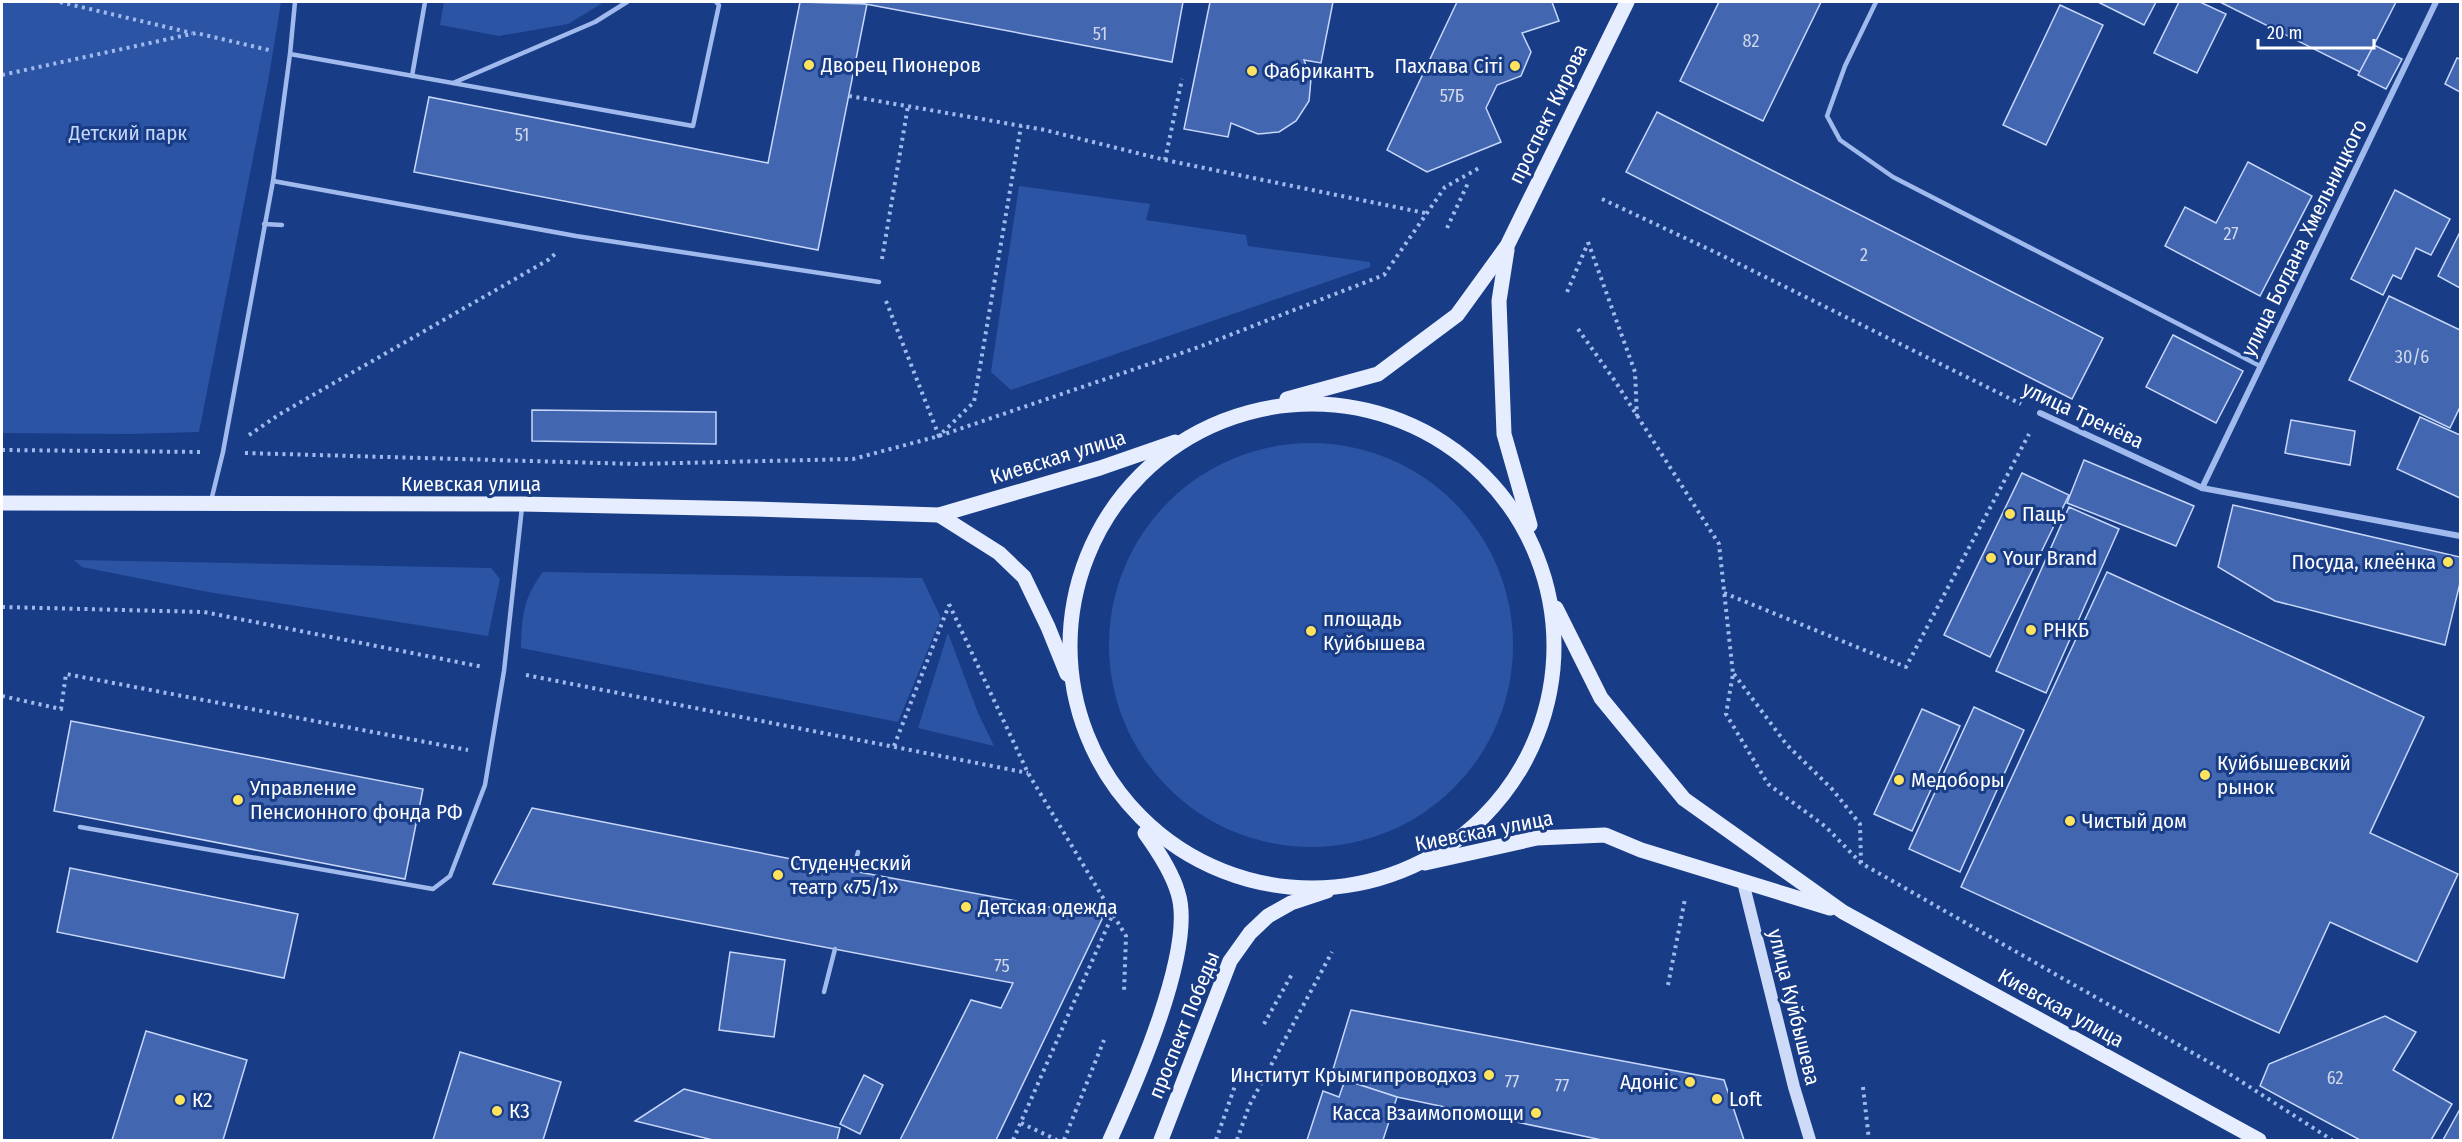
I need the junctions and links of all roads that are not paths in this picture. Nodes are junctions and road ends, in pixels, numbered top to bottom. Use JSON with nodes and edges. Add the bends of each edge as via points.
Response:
{"nodes":[{"id":1,"x":287,"y":2,"type":"edge"},
{"id":2,"x":425,"y":2,"type":"edge"},
{"id":3,"x":627,"y":2,"type":"edge"},
{"id":4,"x":716,"y":2,"type":"edge"},
{"id":5,"x":1626,"y":2,"type":"edge"},
{"id":6,"x":1876,"y":2,"type":"edge"},
{"id":7,"x":2436,"y":2,"type":"edge"},
{"id":8,"x":294,"y":3,"type":"edge"},
{"id":9,"x":290,"y":54,"type":"junction"},
{"id":10,"x":412,"y":76,"type":"junction"},
{"id":11,"x":453,"y":83,"type":"junction"},
{"id":12,"x":273,"y":181,"type":"junction"},
{"id":13,"x":264,"y":224,"type":"junction"},
{"id":14,"x":282,"y":225,"type":"dead end"},
{"id":15,"x":1507,"y":246,"type":"junction"},
{"id":16,"x":879,"y":282,"type":"road end"},
{"id":17,"x":2260,"y":366,"type":"junction"},
{"id":18,"x":2040,"y":413,"type":"road end"},
{"id":19,"x":1227,"y":417,"type":"junction"},
{"id":20,"x":1189,"y":437,"type":"junction"},
{"id":21,"x":2202,"y":488,"type":"junction"},
{"id":22,"x":2,"y":503,"type":"edge"},
{"id":23,"x":211,"y":504,"type":"junction"},
{"id":24,"x":522,"y":504,"type":"junction"},
{"id":25,"x":939,"y":515,"type":"junction"},
{"id":26,"x":2460,"y":536,"type":"edge"},
{"id":27,"x":1543,"y":571,"type":"junction"},
{"id":28,"x":1550,"y":598,"type":"junction"},
{"id":29,"x":1069,"y":680,"type":"junction"},
{"id":30,"x":1116,"y":792,"type":"junction"},
{"id":31,"x":80,"y":828,"type":"dead end"},
{"id":32,"x":858,"y":852,"type":"dead end"},
{"id":33,"x":1408,"y":867,"type":"junction"},
{"id":34,"x":853,"y":871,"type":"dead end"},
{"id":35,"x":1743,"y":882,"type":"junction"},
{"id":36,"x":1350,"y":884,"type":"junction"},
{"id":37,"x":1844,"y":912,"type":"junction"},
{"id":38,"x":835,"y":949,"type":"dead end"},
{"id":39,"x":824,"y":993,"type":"dead end"},
{"id":40,"x":1110,"y":1140,"type":"edge"},
{"id":41,"x":1161,"y":1140,"type":"edge"},
{"id":42,"x":1810,"y":1140,"type":"edge"},
{"id":43,"x":2259,"y":1140,"type":"edge"}],
"edges":[{"from":1,"to":8,"type":"lane"},
{"from":2,"to":10,"type":"lane"},
{"from":3,"to":11,"type":"lane","via":[[595,22]]},
{"from":4,"to":11,"type":"lane","via":[[719,5],[693,126]]},
{"from":5,"to":15,"type":"main road","name":"проспект Кирова"},
{"from":6,"to":17,"type":"lane","via":[[1845,66],[1827,116],[1840,140],[1893,177]]},
{"from":7,"to":17,"type":"street","name":"улица Богдана Хмельницкого"},
{"from":8,"to":9,"type":"lane"},
{"from":9,"to":10,"type":"lane"},
{"from":9,"to":12,"type":"lane"},
{"from":10,"to":11,"type":"lane"},
{"from":12,"to":13,"type":"lane"},
{"from":12,"to":16,"type":"lane","via":[[576,236]]},
{"from":13,"to":14,"type":"lane"},
{"from":13,"to":23,"type":"lane"},
{"from":15,"to":19,"type":"main road","via":[[1457,315],[1378,374]]},
{"from":15,"to":27,"type":"main road","via":[[1499,301],[1504,434]]},
{"from":17,"to":21,"type":"street","name":"улица Богдана Хмельницкого"},
{"from":18,"to":21,"type":"street","name":"улица Тренёва"},
{"from":19,"to":20,"type":"main road"},
{"from":19,"to":27,"type":"main road","via":[[1275,406],[1331,404],[1386,414],[1437,436],[1482,470],[1517,513]]},
{"from":20,"to":25,"type":"main road","name":"Киевская улица","via":[[1100,468]]},
{"from":20,"to":29,"type":"main road","via":[[1144,472],[1108,515],[1084,566],[1072,621]]},
{"from":21,"to":26,"type":"street","name":"улица Тренёва"},
{"from":22,"to":23,"type":"main road","name":"Киевская улица"},
{"from":23,"to":24,"type":"main road","name":"Киевская улица"},
{"from":24,"to":25,"type":"main road","name":"Киевская улица"},
{"from":24,"to":31,"type":"lane","via":[[504,671],[485,785],[450,876],[433,889]]},
{"from":25,"to":29,"type":"main road","via":[[999,553],[1024,577]]},
{"from":27,"to":28,"type":"main road"},
{"from":28,"to":33,"type":"main road","via":[[1556,638],[1552,686],[1533,745],[1512,786],[1450,844]]},
{"from":28,"to":37,"type":"main road","name":"Киевская улица","via":[[1601,698],[1684,799]]},
{"from":29,"to":30,"type":"main road","via":[[1096,758]]},
{"from":30,"to":36,"type":"main road","via":[[1168,846],[1201,865],[1273,883],[1311,887]]},
{"from":30,"to":40,"type":"main road","name":"проспект Победы","via":[[1158,851],[1179,894],[1180,928],[1173,973],[1143,1067]]},
{"from":32,"to":34,"type":"lane"},
{"from":33,"to":35,"type":"main road","name":"Киевская улица","via":[[1537,838],[1605,835]]},
{"from":33,"to":36,"type":"main road"},
{"from":35,"to":37,"type":"main road","name":"Киевская улица"},
{"from":35,"to":42,"type":"main road","name":"улица Куйбышева"},
{"from":36,"to":41,"type":"main road","name":"проспект Победы","via":[[1291,903],[1268,916],[1250,933],[1230,961]]},
{"from":37,"to":43,"type":"main road","name":"Киевская улица"},
{"from":38,"to":39,"type":"lane"}]}
